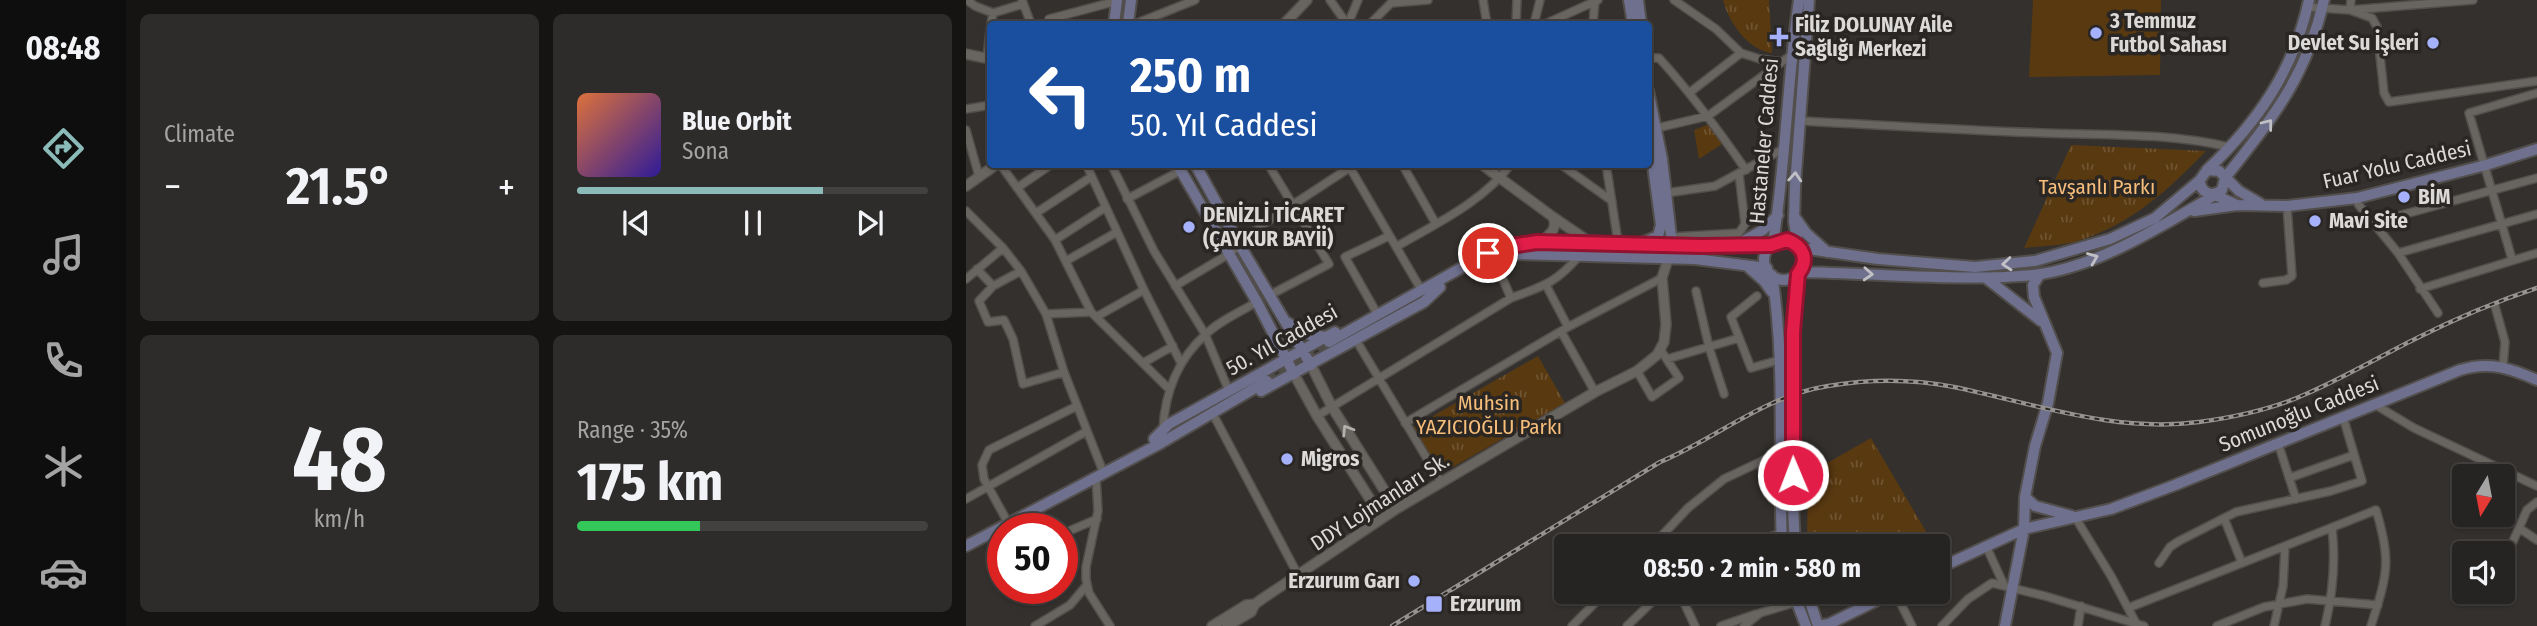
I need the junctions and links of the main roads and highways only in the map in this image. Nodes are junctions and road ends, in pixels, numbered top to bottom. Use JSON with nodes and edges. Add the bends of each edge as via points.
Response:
{"nodes":[{"id":1,"x":1117,"y":0,"type":"edge"},
{"id":2,"x":1131,"y":0,"type":"edge"},
{"id":3,"x":1629,"y":0,"type":"edge"},
{"id":4,"x":1638,"y":0,"type":"edge"},
{"id":5,"x":1799,"y":0,"type":"edge"},
{"id":6,"x":1809,"y":0,"type":"edge"},
{"id":7,"x":2308,"y":3,"type":"edge"},
{"id":8,"x":2323,"y":4,"type":"edge"},
{"id":9,"x":1124,"y":21,"type":"edge"},
{"id":10,"x":1126,"y":21,"type":"edge"},
{"id":11,"x":1632,"y":21,"type":"edge"},
{"id":12,"x":1641,"y":21,"type":"edge"},
{"id":13,"x":1652,"y":125,"type":"edge"},
{"id":14,"x":1652,"y":135,"type":"edge"},
{"id":15,"x":1652,"y":140,"type":"edge"},
{"id":16,"x":2537,"y":149,"type":"edge"},
{"id":17,"x":1179,"y":168,"type":"edge"},
{"id":18,"x":1197,"y":168,"type":"edge"},
{"id":19,"x":2203,"y":175,"type":"junction"},
{"id":20,"x":2225,"y":178,"type":"junction"},
{"id":21,"x":2215,"y":195,"type":"junction"},
{"id":22,"x":2236,"y":205,"type":"junction"},
{"id":23,"x":2264,"y":205,"type":"junction"},
{"id":24,"x":2183,"y":213,"type":"junction"},
{"id":25,"x":1778,"y":215,"type":"junction"},
{"id":26,"x":1794,"y":215,"type":"junction"},
{"id":27,"x":1670,"y":237,"type":"junction"},
{"id":28,"x":1737,"y":244,"type":"junction"},
{"id":29,"x":1772,"y":244,"type":"junction"},
{"id":30,"x":1639,"y":246,"type":"junction"},
{"id":31,"x":1799,"y":247,"type":"junction"},
{"id":32,"x":1827,"y":252,"type":"junction"},
{"id":33,"x":1514,"y":254,"type":"junction"},
{"id":34,"x":1745,"y":265,"type":"junction"},
{"id":35,"x":1769,"y":271,"type":"junction"},
{"id":36,"x":1799,"y":273,"type":"junction"},
{"id":37,"x":2040,"y":274,"type":"junction"},
{"id":38,"x":1986,"y":278,"type":"junction"},
{"id":39,"x":1437,"y":285,"type":"junction"},
{"id":40,"x":1776,"y":297,"type":"junction"},
{"id":41,"x":1285,"y":322,"type":"junction"},
{"id":42,"x":2046,"y":326,"type":"junction"},
{"id":43,"x":1329,"y":342,"type":"junction"},
{"id":44,"x":1302,"y":349,"type":"junction"},
{"id":45,"x":1286,"y":358,"type":"junction"},
{"id":46,"x":1311,"y":365,"type":"junction"},
{"id":47,"x":1294,"y":374,"type":"junction"},
{"id":48,"x":2537,"y":380,"type":"edge"},
{"id":49,"x":1166,"y":433,"type":"junction"},
{"id":50,"x":1154,"y":439,"type":"junction"},
{"id":51,"x":1099,"y":473,"type":"junction"},
{"id":52,"x":2025,"y":497,"type":"junction"},
{"id":53,"x":2075,"y":517,"type":"junction"},
{"id":54,"x":2024,"y":529,"type":"junction"},
{"id":55,"x":1782,"y":534,"type":"edge"},
{"id":56,"x":1794,"y":534,"type":"edge"},
{"id":57,"x":966,"y":544,"type":"edge"},
{"id":58,"x":1950,"y":563,"type":"edge"},
{"id":59,"x":1798,"y":604,"type":"edge"},
{"id":60,"x":1812,"y":604,"type":"edge"},
{"id":61,"x":1869,"y":604,"type":"edge"},
{"id":62,"x":1806,"y":626,"type":"edge"},
{"id":63,"x":1822,"y":626,"type":"edge"},
{"id":64,"x":2005,"y":626,"type":"edge"}],
"edges":[{"from":1,"to":9,"type":"main road"},
{"from":2,"to":10,"type":"main road"},
{"from":3,"to":11,"type":"main road"},
{"from":4,"to":12,"type":"main road"},
{"from":5,"to":25,"type":"main road","name":"Hastaneler Caddesi","via":[[1786,59],[1786,147]]},
{"from":26,"to":6,"type":"main road","name":"Hastaneler Caddesi","one_way":true},
{"from":7,"to":19,"type":"main road","via":[[2297,44],[2273,94]]},
{"from":20,"to":8,"type":"main road","one_way":true,"via":[[2284,102],[2305,62]]},
{"from":13,"to":27,"type":"main road"},
{"from":14,"to":27,"type":"main road","via":[[1666,192]]},
{"from":15,"to":30,"type":"main road","via":[[1661,225],[1658,236]]},
{"from":16,"to":23,"type":"main road","name":"Fuar Yolu Caddesi","via":[[2357,198]]},
{"from":17,"to":45,"type":"main road"},
{"from":18,"to":41,"type":"main road"},
{"from":19,"to":20,"type":"main road","via":[[2220,171]]},
{"from":19,"to":21,"type":"main road","via":[[2203,191]]},
{"from":19,"to":32,"type":"main road","one_way":true,"via":[[2155,218],[2110,239],[2035,261],[1975,267]]},
{"from":20,"to":21,"type":"main road","via":[[2225,186]]},
{"from":20,"to":23,"type":"main road"},
{"from":21,"to":22,"type":"main road"},
{"from":21,"to":24,"type":"main road"},
{"from":22,"to":23,"type":"main road","name":"Fuar Yolu Caddesi"},
{"from":22,"to":24,"type":"main road","name":"Fuar Yolu Caddesi"},
{"from":37,"to":24,"type":"main road","one_way":true,"via":[[2117,248]]},
{"from":25,"to":28,"type":"main road","via":[[1763,230]]},
{"from":25,"to":29,"type":"main road","name":"Hastaneler Caddesi"},
{"from":26,"to":31,"type":"main road","name":"Hastaneler Caddesi"},
{"from":26,"to":32,"type":"main road"},
{"from":27,"to":28,"type":"main road","name":"50. Yıl Caddesi"},
{"from":27,"to":30,"type":"main road","name":"50. Yıl Caddesi"},
{"from":28,"to":29,"type":"main road","name":"50. Yıl Caddesi"},
{"from":29,"to":31,"type":"main road","via":[[1787,240]]},
{"from":29,"to":35,"type":"main road","via":[[1765,254]]},
{"from":30,"to":33,"type":"main road","via":[[1581,246]]},
{"from":30,"to":39,"type":"main road","name":"50. Yıl Caddesi","via":[[1588,241],[1523,243],[1488,253]]},
{"from":31,"to":32,"type":"main road"},
{"from":31,"to":36,"type":"main road","via":[[1804,258]]},
{"from":33,"to":34,"type":"main road","name":"50. Yıl Caddesi"},
{"from":33,"to":39,"type":"main road","name":"50. Yıl Caddesi"},
{"from":34,"to":35,"type":"main road","name":"50. Yıl Caddesi"},
{"from":34,"to":40,"type":"main road"},
{"from":35,"to":36,"type":"main road","via":[[1784,279]]},
{"from":35,"to":40,"type":"main road"},
{"from":36,"to":38,"type":"main road","one_way":true},
{"from":36,"to":56,"type":"main road","via":[[1793,332]]},
{"from":37,"to":38,"type":"main road"},
{"from":37,"to":42,"type":"main road","via":[[2033,285],[2034,297]]},
{"from":38,"to":42,"type":"main road"},
{"from":39,"to":43,"type":"main road","name":"50. Yıl Caddesi"},
{"from":39,"to":43,"type":"main road","name":"50. Yıl Caddesi","via":[[1419,286]]},
{"from":39,"to":46,"type":"main road","name":"50. Yıl Caddesi","via":[[1424,302]]},
{"from":40,"to":55,"type":"main road"},
{"from":41,"to":43,"type":"main road"},
{"from":41,"to":44,"type":"main road"},
{"from":42,"to":52,"type":"main road","via":[[2057,354]]},
{"from":43,"to":44,"type":"main road","name":"50. Yıl Caddesi"},
{"from":44,"to":45,"type":"main road","name":"50. Yıl Caddesi"},
{"from":44,"to":46,"type":"main road"},
{"from":45,"to":47,"type":"main road"},
{"from":45,"to":49,"type":"main road","name":"50. Yıl Caddesi"},
{"from":46,"to":47,"type":"main road","name":"50. Yıl Caddesi"},
{"from":47,"to":49,"type":"main road","name":"50. Yıl Caddesi","via":[[1181,434]]},
{"from":48,"to":53,"type":"main road","name":"Somunoğlu Caddesi","via":[[2503,366],[2460,369],[2111,509]]},
{"from":49,"to":50,"type":"main road","name":"50. Yıl Caddesi"},
{"from":49,"to":50,"type":"main road","name":"50. Yıl Caddesi","via":[[1266,379]]},
{"from":49,"to":51,"type":"main road","name":"50. Yıl Caddesi"},
{"from":50,"to":51,"type":"main road","name":"50. Yıl Caddesi"},
{"from":51,"to":57,"type":"main road","name":"50. Yıl Caddesi"},
{"from":51,"to":57,"type":"main road","name":"50. Yıl Caddesi","via":[[988,537]]},
{"from":52,"to":53,"type":"main road","via":[[2035,506]]},
{"from":52,"to":54,"type":"main road"},
{"from":53,"to":54,"type":"main road","name":"Somunoğlu Caddesi"},
{"from":54,"to":58,"type":"main road","name":"Somunoğlu Caddesi"},
{"from":54,"to":64,"type":"main road","via":[[2009,586]]},
{"from":59,"to":62,"type":"main road"},
{"from":60,"to":63,"type":"main road"},
{"from":61,"to":63,"type":"main road"}]}
